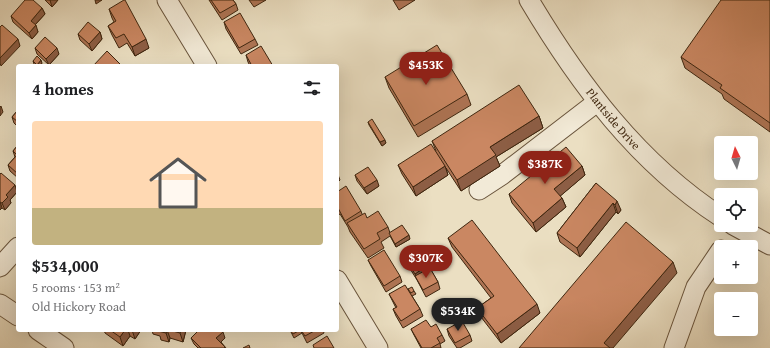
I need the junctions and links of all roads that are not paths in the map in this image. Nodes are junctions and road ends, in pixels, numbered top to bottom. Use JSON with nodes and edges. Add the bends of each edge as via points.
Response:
{"nodes":[{"id":1,"x":167,"y":0,"type":"edge"},
{"id":2,"x":528,"y":0,"type":"edge"},
{"id":3,"x":205,"y":64,"type":"edge"},
{"id":4,"x":597,"y":102,"type":"junction"},
{"id":5,"x":479,"y":190,"type":"dead end"},
{"id":6,"x":714,"y":211,"type":"edge"},
{"id":7,"x":746,"y":232,"type":"edge"},
{"id":8,"x":770,"y":246,"type":"edge"},
{"id":9,"x":16,"y":249,"type":"edge"},
{"id":10,"x":714,"y":260,"type":"edge"},
{"id":11,"x":0,"y":267,"type":"edge"},
{"id":12,"x":339,"y":283,"type":"edge"},
{"id":13,"x":0,"y":304,"type":"edge"},
{"id":14,"x":16,"y":315,"type":"edge"},
{"id":15,"x":41,"y":332,"type":"edge"},
{"id":16,"x":64,"y":348,"type":"edge"},
{"id":17,"x":378,"y":348,"type":"edge"},
{"id":18,"x":674,"y":348,"type":"edge"}],
"edges":[{"from":1,"to":3,"type":"street"},
{"from":2,"to":4,"type":"street","name":"Plantside Drive"},
{"from":4,"to":5,"type":"street"},
{"from":4,"to":6,"type":"street","name":"Plantside Drive","via":[[640,151],[673,182]]},
{"from":7,"to":8,"type":"street","name":"Plantside Drive"},
{"from":9,"to":11,"type":"street"},
{"from":10,"to":18,"type":"street","via":[[696,287]]},
{"from":12,"to":17,"type":"street"},
{"from":13,"to":14,"type":"street"},
{"from":15,"to":16,"type":"street"}]}
